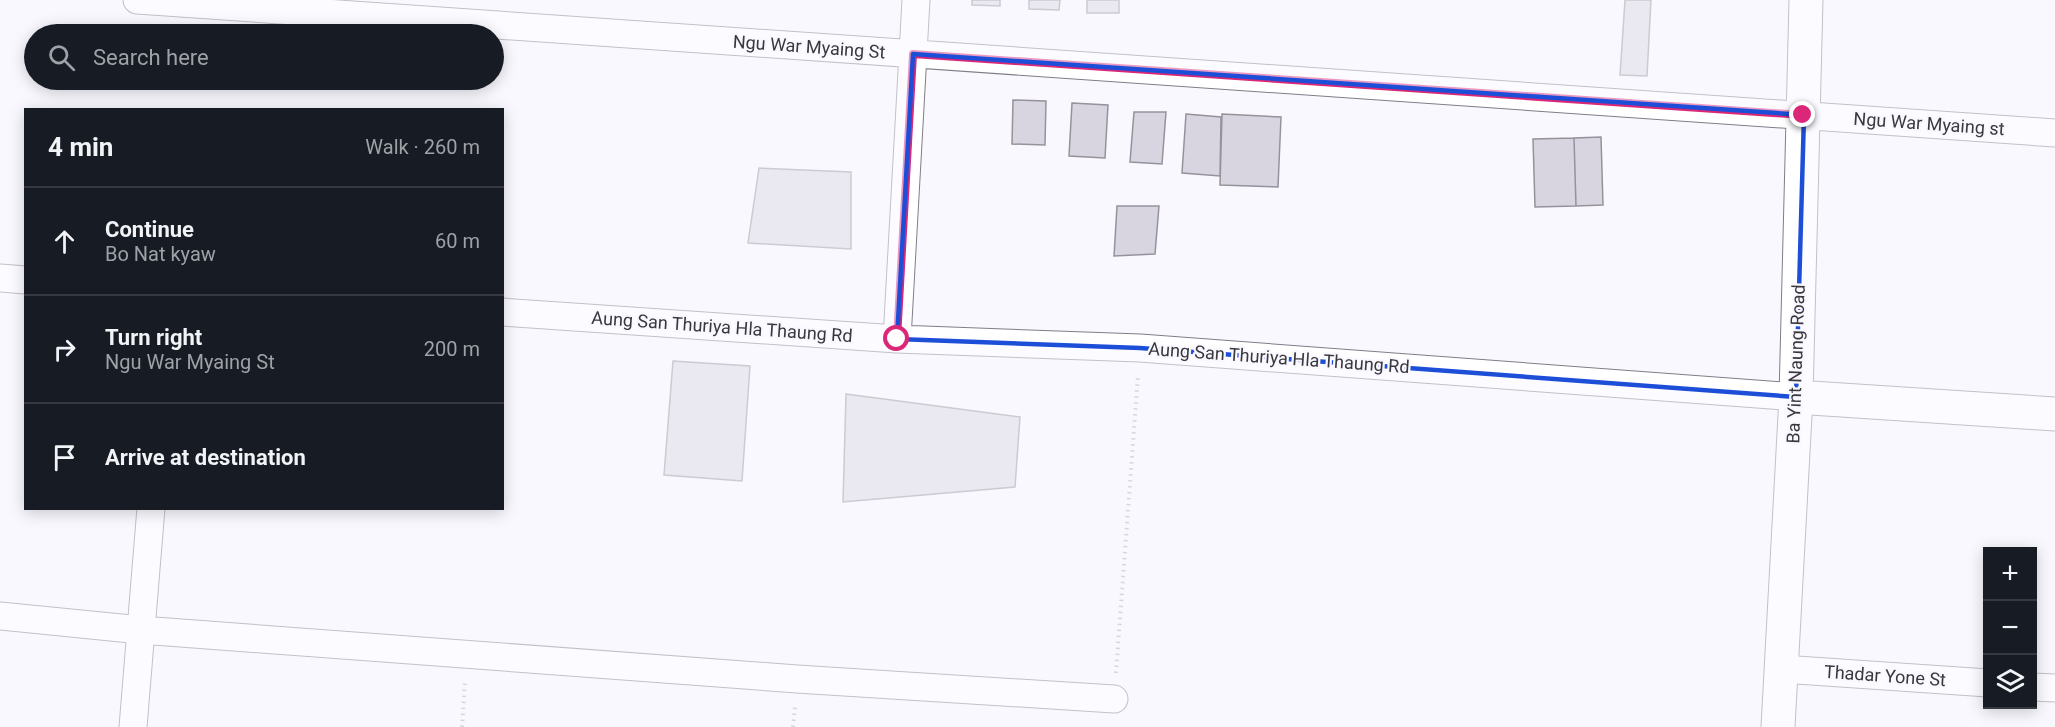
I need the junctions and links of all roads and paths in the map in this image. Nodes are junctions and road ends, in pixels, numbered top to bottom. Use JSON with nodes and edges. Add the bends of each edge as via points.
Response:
{"nodes":[{"id":1,"x":137,"y":0,"type":"edge"},
{"id":2,"x":916,"y":0,"type":"edge"},
{"id":3,"x":1806,"y":0,"type":"edge"},
{"id":4,"x":482,"y":24,"type":"edge"},
{"id":5,"x":504,"y":26,"type":"edge"},
{"id":6,"x":913,"y":54,"type":"junction"},
{"id":7,"x":1803,"y":115,"type":"junction"},
{"id":8,"x":2055,"y":133,"type":"edge"},
{"id":9,"x":0,"y":278,"type":"edge"},
{"id":10,"x":24,"y":280,"type":"edge"},
{"id":11,"x":504,"y":312,"type":"edge"},
{"id":12,"x":897,"y":339,"type":"junction"},
{"id":13,"x":1140,"y":348,"type":"junction"},
{"id":14,"x":1796,"y":398,"type":"junction"},
{"id":15,"x":2055,"y":414,"type":"edge"},
{"id":16,"x":151,"y":510,"type":"edge"},
{"id":17,"x":0,"y":616,"type":"edge"},
{"id":18,"x":141,"y":630,"type":"junction"},
{"id":19,"x":466,"y":654,"type":"junction"},
{"id":20,"x":1782,"y":669,"type":"junction"},
{"id":21,"x":1983,"y":683,"type":"edge"},
{"id":22,"x":2037,"y":687,"type":"edge"},
{"id":23,"x":2055,"y":688,"type":"edge"},
{"id":24,"x":1114,"y":699,"type":"joint"},
{"id":25,"x":134,"y":727,"type":"edge"},
{"id":26,"x":462,"y":727,"type":"edge"},
{"id":27,"x":1778,"y":727,"type":"edge"}],
"edges":[{"from":1,"to":4,"type":"street","name":"Ngu War Myaing St"},
{"from":2,"to":6,"type":"street"},
{"from":3,"to":7,"type":"main road","name":"Ba Yint Naung Road"},
{"from":5,"to":6,"type":"street","name":"Ngu War Myaing St"},
{"from":6,"to":7,"type":"street","name":"Ngu War Myaing St"},
{"from":6,"to":12,"type":"street"},
{"from":7,"to":8,"type":"street","name":"Ngu War Myaing st"},
{"from":7,"to":14,"type":"main road","name":"Ba Yint Naung Road"},
{"from":9,"to":10,"type":"street"},
{"from":11,"to":12,"type":"street","name":"Aung San Thuriya Hla Thaung Rd"},
{"from":12,"to":13,"type":"street","name":"Aung San Thuriya Hla Thaung Rd"},
{"from":13,"to":14,"type":"street","name":"Aung San Thuriya Hla Thaung Rd"},
{"from":13,"to":24,"type":"path"},
{"from":14,"to":15,"type":"main road","name":"Aung San Thuriya Hla Thaung Rd"},
{"from":14,"to":20,"type":"main road","name":"Ba Yint Naung Road"},
{"from":16,"to":18,"type":"street"},
{"from":17,"to":18,"type":"street"},
{"from":18,"to":19,"type":"street"},
{"from":18,"to":25,"type":"street"},
{"from":19,"to":24,"type":"street"},
{"from":19,"to":26,"type":"path"},
{"from":20,"to":21,"type":"street","name":"Thadar Yone St"},
{"from":20,"to":27,"type":"main road","name":"Ba Yint Naung Road"},
{"from":22,"to":23,"type":"street"}]}
